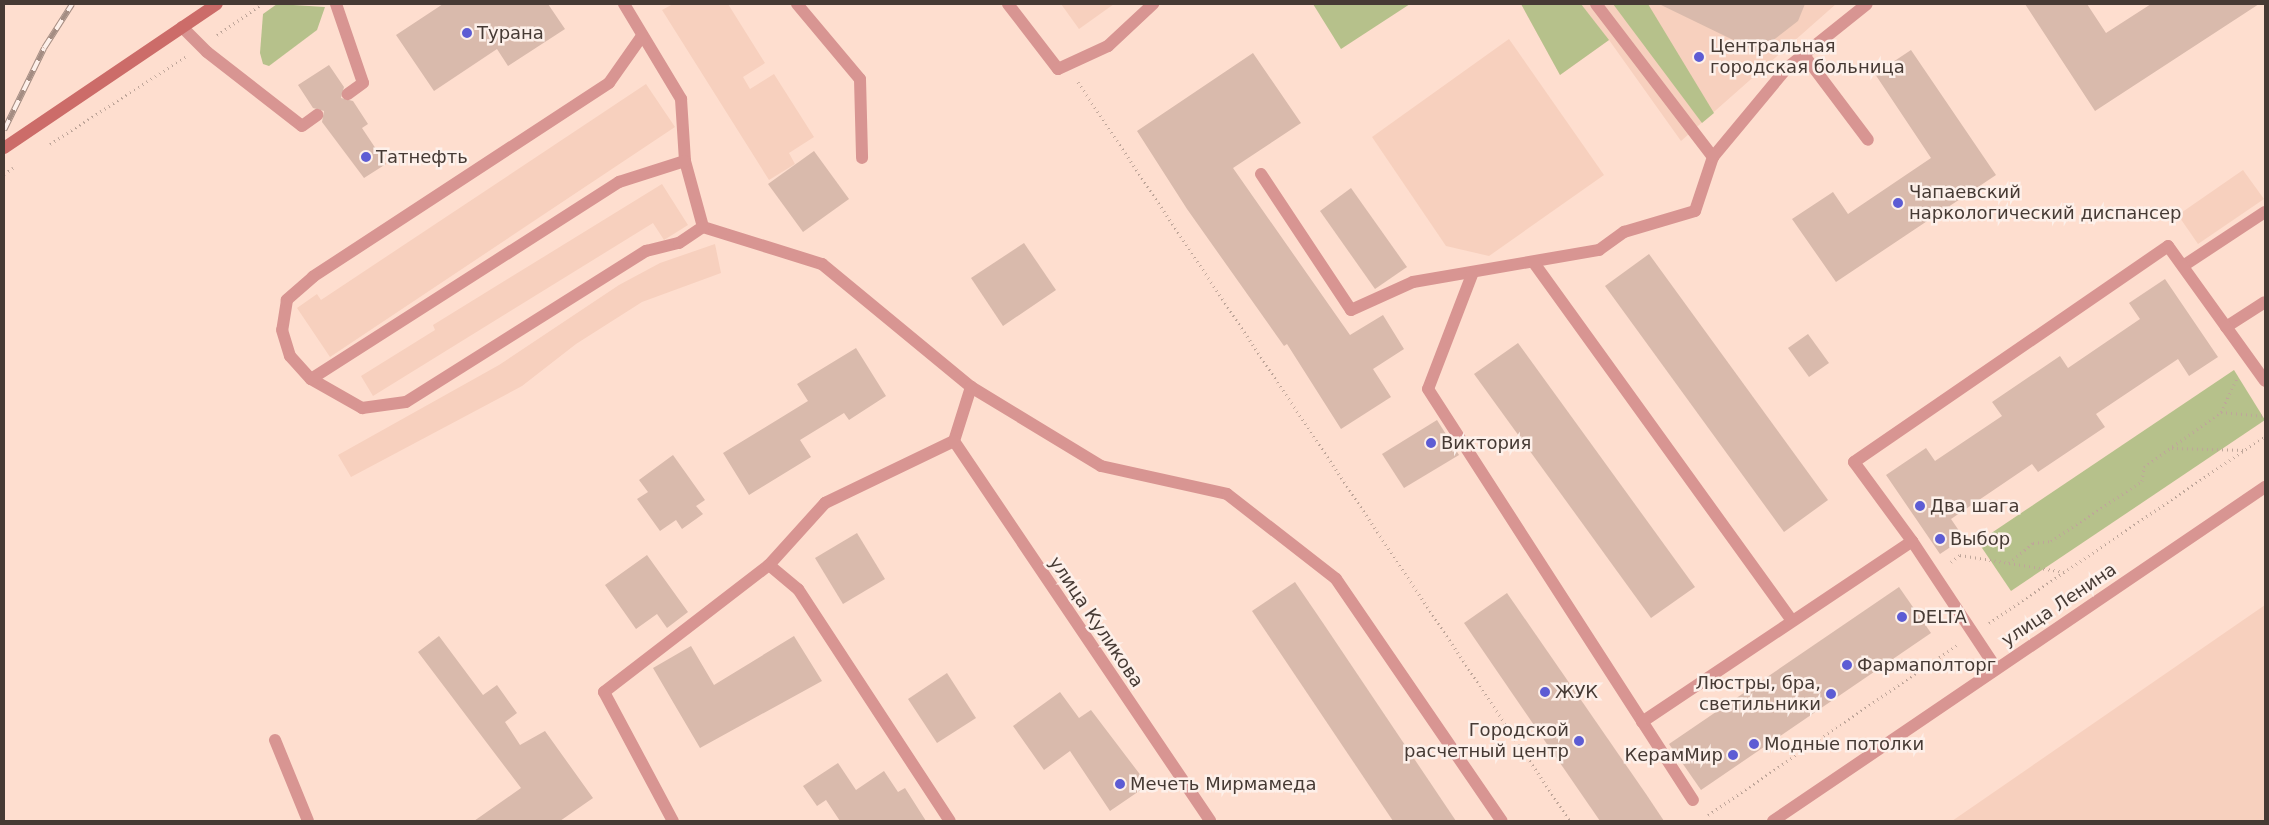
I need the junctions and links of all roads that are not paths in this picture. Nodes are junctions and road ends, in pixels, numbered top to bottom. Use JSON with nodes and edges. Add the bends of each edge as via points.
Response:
{"nodes":[{"id":1,"x":217,"y":4,"type":"edge"},
{"id":2,"x":336,"y":4,"type":"edge"},
{"id":3,"x":624,"y":4,"type":"edge"},
{"id":4,"x":797,"y":4,"type":"edge"},
{"id":5,"x":1008,"y":4,"type":"edge"},
{"id":6,"x":1154,"y":4,"type":"edge"},
{"id":7,"x":1596,"y":4,"type":"edge"},
{"id":8,"x":1867,"y":4,"type":"edge"},
{"id":9,"x":182,"y":27,"type":"junction"},
{"id":10,"x":642,"y":36,"type":"junction"},
{"id":11,"x":1804,"y":55,"type":"junction"},
{"id":12,"x":348,"y":94,"type":"dead end"},
{"id":13,"x":317,"y":115,"type":"dead end"},
{"id":14,"x":1868,"y":140,"type":"dead end"},
{"id":15,"x":4,"y":148,"type":"edge"},
{"id":16,"x":1713,"y":157,"type":"junction"},
{"id":17,"x":862,"y":158,"type":"dead end"},
{"id":18,"x":685,"y":161,"type":"junction"},
{"id":19,"x":1261,"y":174,"type":"dead end"},
{"id":20,"x":2265,"y":212,"type":"edge"},
{"id":21,"x":703,"y":227,"type":"junction"},
{"id":22,"x":1534,"y":263,"type":"junction"},
{"id":23,"x":2183,"y":266,"type":"junction"},
{"id":24,"x":1474,"y":272,"type":"junction"},
{"id":25,"x":2265,"y":302,"type":"edge"},
{"id":26,"x":2226,"y":327,"type":"junction"},
{"id":27,"x":311,"y":379,"type":"junction"},
{"id":28,"x":2265,"y":381,"type":"edge"},
{"id":29,"x":971,"y":388,"type":"junction"},
{"id":30,"x":954,"y":441,"type":"junction"},
{"id":31,"x":2265,"y":488,"type":"edge"},
{"id":32,"x":1912,"y":541,"type":"junction"},
{"id":33,"x":769,"y":565,"type":"junction"},
{"id":34,"x":1792,"y":621,"type":"junction"},
{"id":35,"x":1996,"y":668,"type":"junction"},
{"id":36,"x":1642,"y":722,"type":"junction"},
{"id":37,"x":275,"y":740,"type":"dead end"},
{"id":38,"x":1693,"y":800,"type":"dead end"},
{"id":39,"x":308,"y":821,"type":"edge"},
{"id":40,"x":673,"y":821,"type":"edge"},
{"id":41,"x":950,"y":821,"type":"edge"},
{"id":42,"x":1210,"y":821,"type":"edge"},
{"id":43,"x":1502,"y":821,"type":"edge"},
{"id":44,"x":1773,"y":821,"type":"edge"}],
"edges":[{"from":1,"to":9,"type":"main road"},
{"from":2,"to":12,"type":"street","via":[[363,83]]},
{"from":3,"to":10,"type":"street"},
{"from":4,"to":17,"type":"street","via":[[860,79]]},
{"from":5,"to":6,"type":"street","via":[[1058,69],[1108,46]]},
{"from":7,"to":16,"type":"street"},
{"from":8,"to":11,"type":"street"},
{"from":9,"to":13,"type":"street","via":[[201,47],[302,126]]},
{"from":9,"to":15,"type":"main road"},
{"from":10,"to":18,"type":"street","via":[[681,99]]},
{"from":10,"to":27,"type":"street","via":[[609,83],[313,277],[287,300],[282,330],[290,356]]},
{"from":11,"to":14,"type":"street"},
{"from":11,"to":16,"type":"street","via":[[1787,68]]},
{"from":16,"to":22,"type":"street","via":[[1695,211],[1624,232],[1599,250]]},
{"from":18,"to":21,"type":"street"},
{"from":18,"to":27,"type":"street","via":[[619,182]]},
{"from":19,"to":24,"type":"street","via":[[1351,310],[1413,282]]},
{"from":20,"to":23,"type":"street"},
{"from":21,"to":27,"type":"street","via":[[679,243],[646,251],[406,402],[362,408]]},
{"from":21,"to":29,"type":"street","via":[[822,264]]},
{"from":22,"to":24,"type":"street"},
{"from":22,"to":34,"type":"street"},
{"from":23,"to":26,"type":"street"},
{"from":23,"to":32,"type":"street","via":[[2168,246],[1854,462]]},
{"from":24,"to":36,"type":"street","via":[[1428,390]]},
{"from":25,"to":26,"type":"street"},
{"from":26,"to":28,"type":"street"},
{"from":29,"to":30,"type":"street"},
{"from":29,"to":43,"type":"street","via":[[1101,466],[1227,494],[1336,579]]},
{"from":30,"to":33,"type":"street","via":[[825,503]]},
{"from":30,"to":42,"type":"street","name":"улица Куликова"},
{"from":31,"to":35,"type":"street","name":"улица Ленина"},
{"from":32,"to":34,"type":"street"},
{"from":32,"to":35,"type":"street"},
{"from":33,"to":40,"type":"street","via":[[604,692]]},
{"from":33,"to":41,"type":"street","via":[[798,589]]},
{"from":34,"to":36,"type":"street"},
{"from":35,"to":44,"type":"street","name":"улица Ленина"},
{"from":36,"to":38,"type":"street"},
{"from":37,"to":39,"type":"street"}]}
